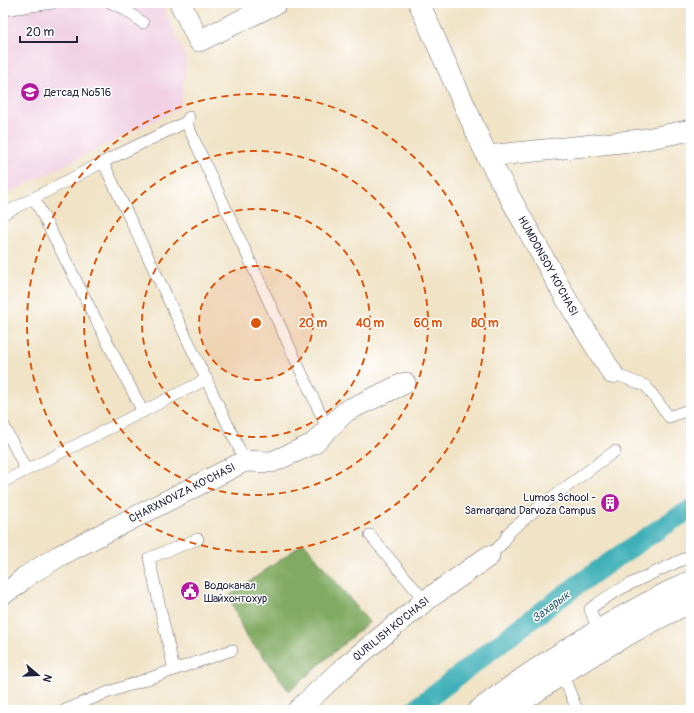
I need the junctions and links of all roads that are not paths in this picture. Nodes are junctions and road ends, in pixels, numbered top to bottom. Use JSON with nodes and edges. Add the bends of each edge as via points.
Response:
{"nodes":[{"id":1,"x":53,"y":3,"type":"edge"},
{"id":2,"x":111,"y":3,"type":"edge"},
{"id":3,"x":180,"y":3,"type":"edge"},
{"id":4,"x":277,"y":3,"type":"edge"},
{"id":5,"x":420,"y":3,"type":"edge"},
{"id":6,"x":3,"y":10,"type":"edge"},
{"id":7,"x":143,"y":23,"type":"dead end"},
{"id":8,"x":691,"y":130,"type":"edge"},
{"id":9,"x":487,"y":156,"type":"junction"},
{"id":10,"x":103,"y":162,"type":"junction"},
{"id":11,"x":34,"y":198,"type":"junction"},
{"id":12,"x":3,"y":214,"type":"edge"},
{"id":13,"x":612,"y":374,"type":"joint"},
{"id":14,"x":207,"y":379,"type":"junction"},
{"id":15,"x":405,"y":384,"type":"dead end"},
{"id":16,"x":691,"y":409,"type":"edge"},
{"id":17,"x":143,"y":412,"type":"junction"},
{"id":18,"x":3,"y":424,"type":"edge"},
{"id":19,"x":328,"y":430,"type":"junction"},
{"id":20,"x":615,"y":451,"type":"dead end"},
{"id":21,"x":245,"y":461,"type":"junction"},
{"id":22,"x":26,"y":470,"type":"junction"},
{"id":23,"x":3,"y":482,"type":"edge"},
{"id":24,"x":370,"y":535,"type":"dead end"},
{"id":25,"x":198,"y":540,"type":"dead end"},
{"id":26,"x":489,"y":556,"type":"joint"},
{"id":27,"x":691,"y":558,"type":"edge"},
{"id":28,"x":691,"y":581,"type":"edge"},
{"id":29,"x":3,"y":594,"type":"edge"},
{"id":30,"x":425,"y":601,"type":"junction"},
{"id":31,"x":691,"y":602,"type":"edge"},
{"id":32,"x":598,"y":631,"type":"junction"},
{"id":33,"x":232,"y":650,"type":"dead end"},
{"id":34,"x":559,"y":665,"type":"junction"},
{"id":35,"x":174,"y":670,"type":"junction"},
{"id":36,"x":65,"y":710,"type":"edge"},
{"id":37,"x":298,"y":710,"type":"edge"},
{"id":38,"x":479,"y":710,"type":"edge"},
{"id":39,"x":511,"y":710,"type":"edge"},
{"id":40,"x":577,"y":710,"type":"edge"}],
"edges":[{"from":1,"to":6,"type":"lane"},
{"from":2,"to":7,"type":"lane","via":[[123,8]]},
{"from":3,"to":4,"type":"street","via":[[199,41]]},
{"from":5,"to":9,"type":"street","name":"HUMDONSOY KO'CHASI"},
{"from":8,"to":9,"type":"street","via":[[641,140]]},
{"from":9,"to":13,"type":"street","name":"HUMDONSOY KO'CHASI","via":[[568,302]]},
{"from":10,"to":11,"type":"lane"},
{"from":10,"to":14,"type":"lane"},
{"from":10,"to":19,"type":"lane","via":[[187,120]]},
{"from":11,"to":12,"type":"lane"},
{"from":11,"to":17,"type":"lane"},
{"from":13,"to":16,"type":"lane","via":[[646,386],[669,417]]},
{"from":14,"to":17,"type":"lane"},
{"from":14,"to":21,"type":"lane"},
{"from":15,"to":19,"type":"street","name":"CHARXNOVZA KO'CHASI","via":[[346,411]]},
{"from":17,"to":22,"type":"lane"},
{"from":18,"to":22,"type":"lane"},
{"from":19,"to":21,"type":"street","name":"CHARXNOVZA KO'CHASI","via":[[313,444],[272,462]]},
{"from":20,"to":26,"type":"lane","via":[[527,517],[508,533],[504,542]]},
{"from":21,"to":29,"type":"street","name":"CHARXNOVZA KO'CHASI","via":[[65,554],[25,576]]},
{"from":22,"to":23,"type":"lane"},
{"from":24,"to":30,"type":"lane"},
{"from":25,"to":35,"type":"lane","via":[[149,558]]},
{"from":26,"to":30,"type":"street","name":"QURILISH KO'CHASI"},
{"from":27,"to":32,"type":"lane","via":[[652,574],[590,609]]},
{"from":28,"to":32,"type":"street"},
{"from":30,"to":37,"type":"street","name":"QURILISH KO'CHASI","via":[[341,670]]},
{"from":31,"to":34,"type":"street","via":[[634,632]]},
{"from":32,"to":34,"type":"street"},
{"from":33,"to":35,"type":"lane"},
{"from":34,"to":38,"type":"street","via":[[508,688]]},
{"from":34,"to":39,"type":"street"},
{"from":34,"to":40,"type":"lane"},
{"from":35,"to":36,"type":"lane"}]}
